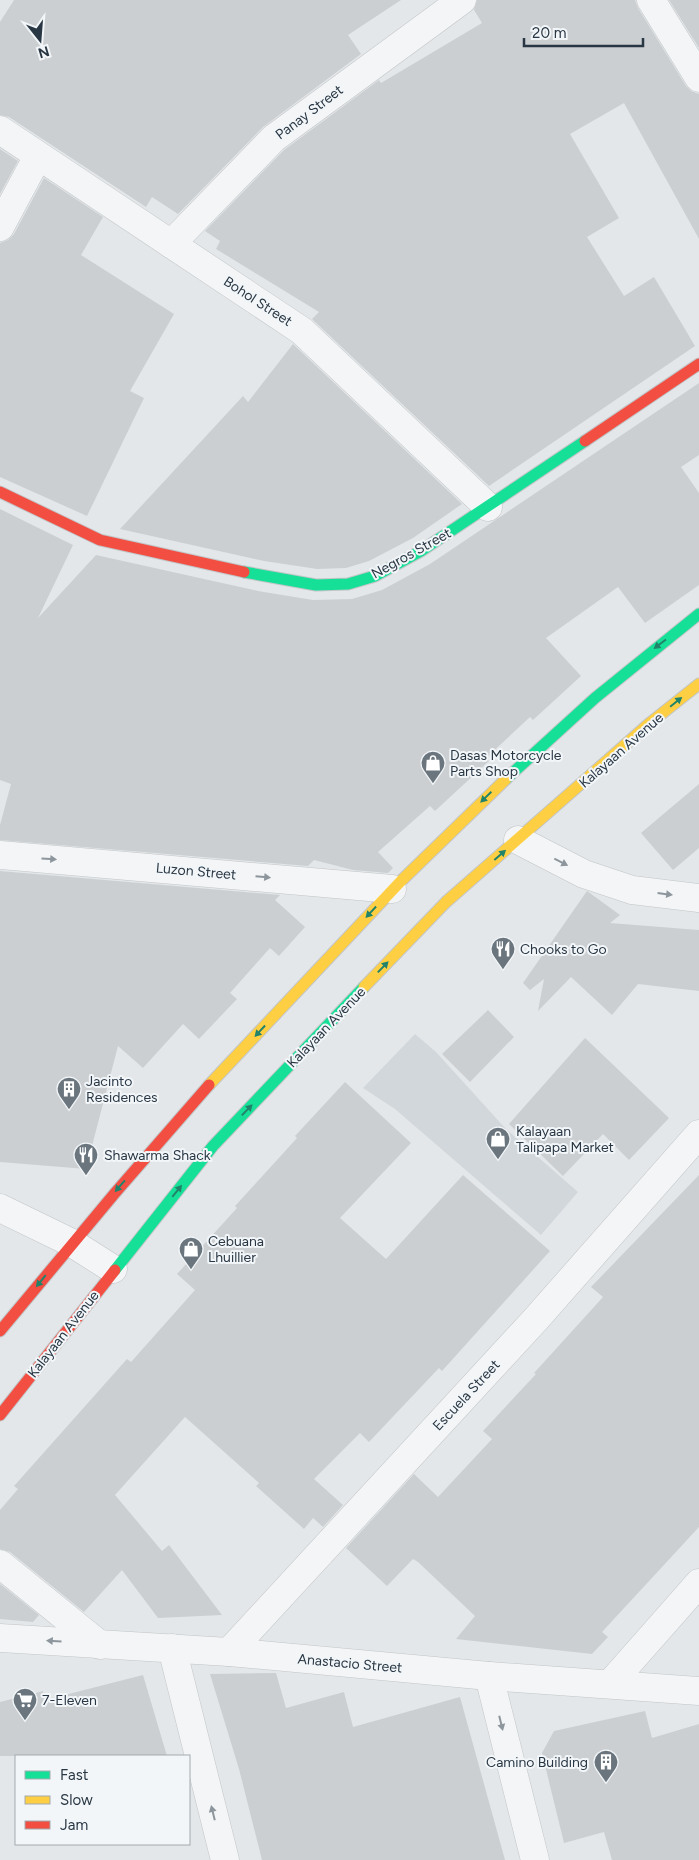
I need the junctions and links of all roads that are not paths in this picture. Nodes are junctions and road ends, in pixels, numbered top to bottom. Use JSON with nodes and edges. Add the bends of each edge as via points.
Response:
{"nodes":[{"id":1,"x":462,"y":0,"type":"edge"},
{"id":2,"x":651,"y":0,"type":"edge"},
{"id":3,"x":699,"y":78,"type":"edge"},
{"id":4,"x":0,"y":130,"type":"edge"},
{"id":5,"x":38,"y":156,"type":"junction"},
{"id":6,"x":0,"y":227,"type":"edge"},
{"id":7,"x":171,"y":244,"type":"junction"},
{"id":8,"x":699,"y":364,"type":"edge"},
{"id":9,"x":0,"y":492,"type":"edge"},
{"id":10,"x":488,"y":507,"type":"junction"},
{"id":11,"x":699,"y":614,"type":"edge"},
{"id":12,"x":699,"y":684,"type":"edge"},
{"id":13,"x":518,"y":840,"type":"junction"},
{"id":14,"x":0,"y":855,"type":"edge"},
{"id":15,"x":392,"y":889,"type":"junction"},
{"id":16,"x":699,"y":898,"type":"edge"},
{"id":17,"x":699,"y":1134,"type":"edge"},
{"id":18,"x":0,"y":1208,"type":"edge"},
{"id":19,"x":72,"y":1243,"type":"junction"},
{"id":20,"x":113,"y":1269,"type":"junction"},
{"id":21,"x":0,"y":1331,"type":"edge"},
{"id":22,"x":0,"y":1415,"type":"edge"},
{"id":23,"x":0,"y":1564,"type":"edge"},
{"id":24,"x":699,"y":1583,"type":"edge"},
{"id":25,"x":0,"y":1638,"type":"edge"},
{"id":26,"x":100,"y":1644,"type":"junction"},
{"id":27,"x":172,"y":1648,"type":"junction"},
{"id":28,"x":229,"y":1652,"type":"junction"},
{"id":29,"x":489,"y":1676,"type":"junction"},
{"id":30,"x":610,"y":1684,"type":"junction"},
{"id":31,"x":699,"y":1691,"type":"edge"},
{"id":32,"x":225,"y":1860,"type":"edge"},
{"id":33,"x":535,"y":1860,"type":"edge"}],
"edges":[{"from":1,"to":7,"type":"street","name":"Panay Street","via":[[274,138]]},
{"from":2,"to":3,"type":"street"},
{"from":4,"to":5,"type":"street","name":"Bohol Street"},
{"from":5,"to":6,"type":"street"},
{"from":5,"to":7,"type":"street","name":"Bohol Street"},
{"from":7,"to":10,"type":"street","name":"Bohol Street","via":[[302,331]]},
{"from":8,"to":10,"type":"main road","name":"Negros Street"},
{"from":9,"to":10,"type":"main road","name":"Negros Street","via":[[100,540],[316,585],[348,584],[375,576],[421,551]]},
{"from":11,"to":15,"type":"main road","one_way":true,"via":[[640,659],[489,794]]},
{"from":13,"to":12,"type":"main road","name":"Kalayaan Avenue","one_way":true},
{"from":13,"to":16,"type":"street","one_way":true,"via":[[584,874],[632,890]]},
{"from":20,"to":13,"type":"main road","name":"Kalayaan Avenue","one_way":true,"via":[[213,1146],[446,902]]},
{"from":14,"to":15,"type":"street","name":"Luzon Street","one_way":true},
{"from":15,"to":19,"type":"main road","one_way":true,"via":[[186,1109]]},
{"from":17,"to":28,"type":"street","name":"Escuela Street","via":[[536,1319]]},
{"from":18,"to":19,"type":"street"},
{"from":19,"to":20,"type":"street"},
{"from":19,"to":21,"type":"main road","one_way":true},
{"from":20,"to":22,"type":"main road","name":"Kalayaan Avenue"},
{"from":23,"to":26,"type":"street"},
{"from":24,"to":30,"type":"street"},
{"from":26,"to":25,"type":"street","name":"Anastacio Street","one_way":true},
{"from":26,"to":27,"type":"street","name":"Anastacio Street"},
{"from":27,"to":28,"type":"street","name":"Anastacio Street"},
{"from":32,"to":27,"type":"street","one_way":true},
{"from":28,"to":29,"type":"street","name":"Anastacio Street"},
{"from":29,"to":30,"type":"street","name":"Anastacio Street"},
{"from":29,"to":33,"type":"street","one_way":true},
{"from":30,"to":31,"type":"street","name":"Anastacio Street"}]}
